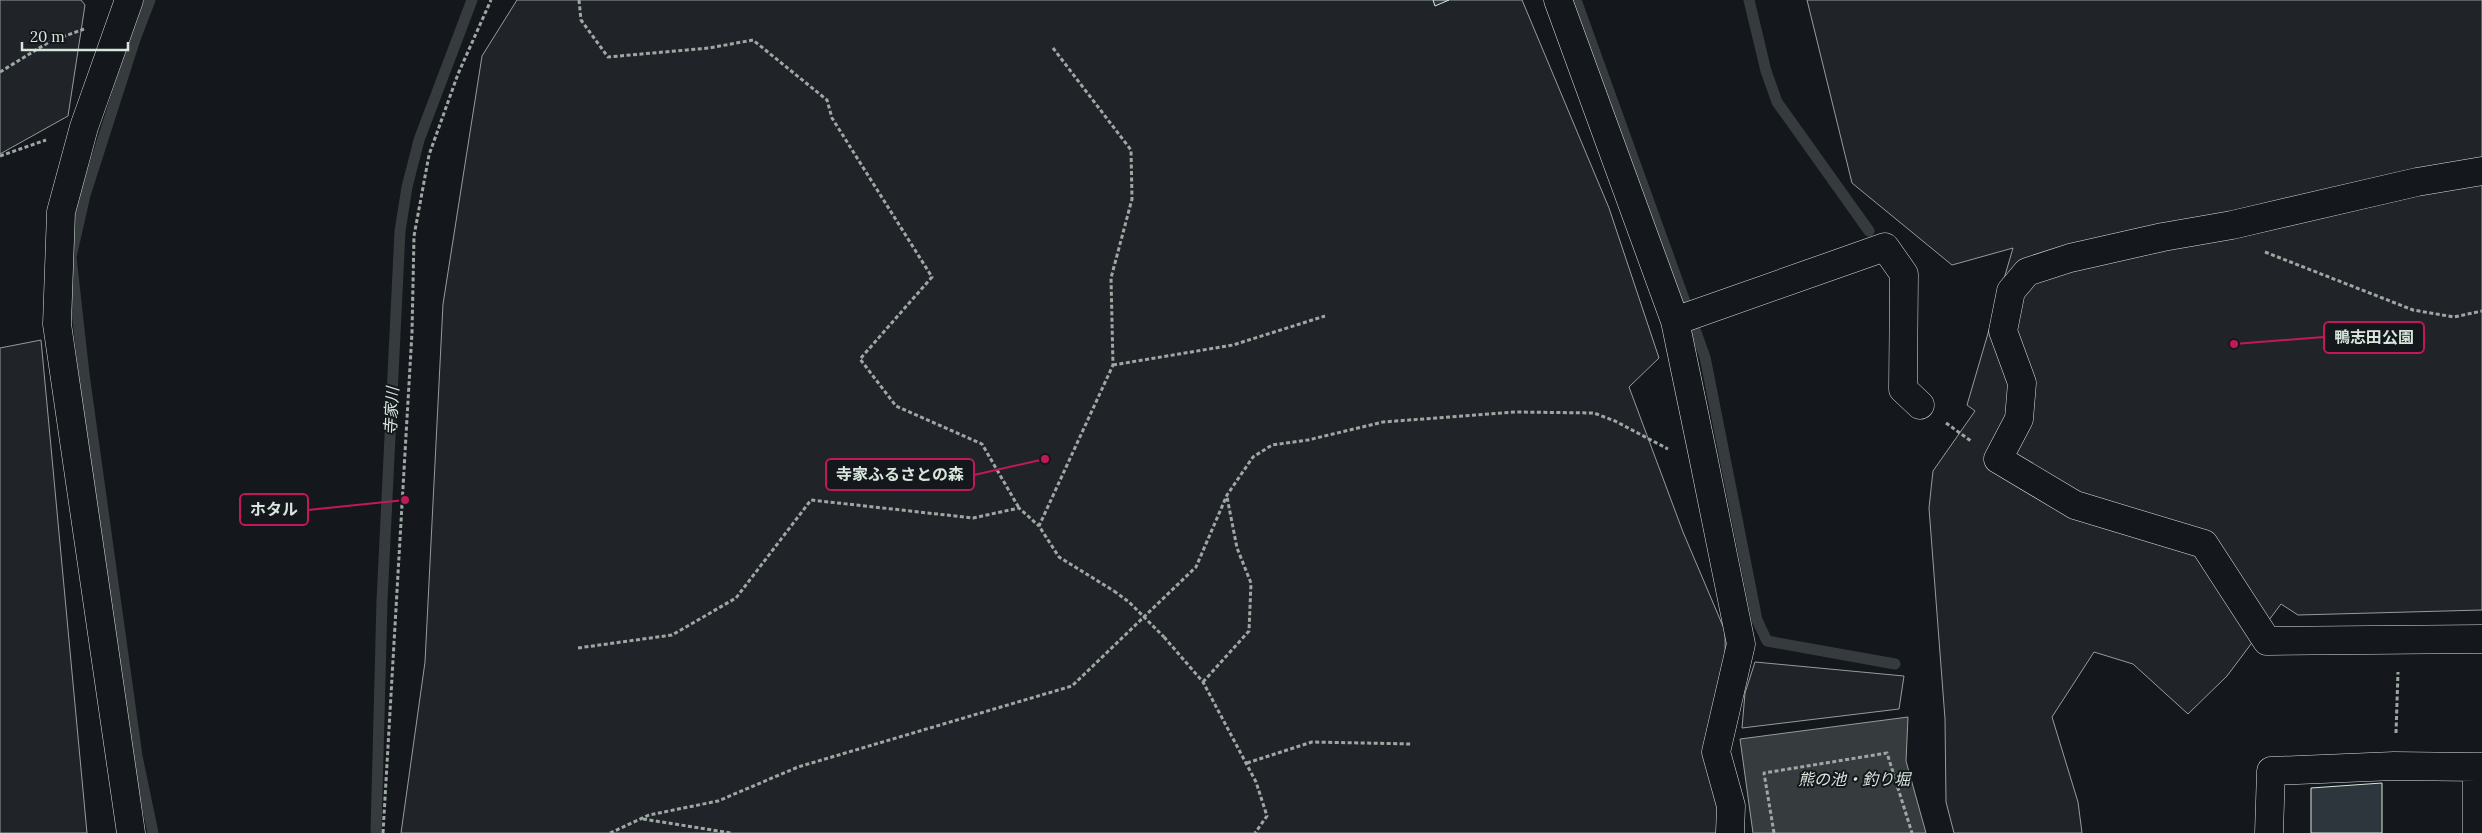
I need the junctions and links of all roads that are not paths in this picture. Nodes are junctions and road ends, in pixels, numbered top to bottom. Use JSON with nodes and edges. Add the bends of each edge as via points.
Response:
{"nodes":[{"id":1,"x":1558,"y":0,"type":"edge"},
{"id":2,"x":126,"y":6,"type":"edge"},
{"id":3,"x":2482,"y":172,"type":"edge"},
{"id":4,"x":1675,"y":321,"type":"junction"},
{"id":5,"x":1920,"y":405,"type":"dead end"},
{"id":6,"x":2482,"y":639,"type":"edge"},
{"id":7,"x":2479,"y":767,"type":"edge"},
{"id":8,"x":131,"y":833,"type":"edge"},
{"id":9,"x":1730,"y":833,"type":"edge"},
{"id":10,"x":2269,"y":833,"type":"edge"},
{"id":11,"x":2477,"y":833,"type":"edge"}],
"edges":[{"from":1,"to":4,"type":"street"},
{"from":2,"to":8,"type":"street","via":[[84,127],[61,212],[57,324]]},
{"from":3,"to":6,"type":"street","via":[[2417,182],[2232,225],[2163,237],[2079,256],[2028,272],[2011,291],[2003,331],[2022,383],[2019,419],[1998,459],[2075,505],[2204,544],[2267,641]]},
{"from":4,"to":5,"type":"street","via":[[1885,247],[1904,274],[1902,389]]},
{"from":4,"to":9,"type":"street","via":[[1741,644],[1716,752],[1731,806]]},
{"from":7,"to":10,"type":"street","via":[[2394,766],[2271,771]]},
{"from":7,"to":11,"type":"street"}]}
